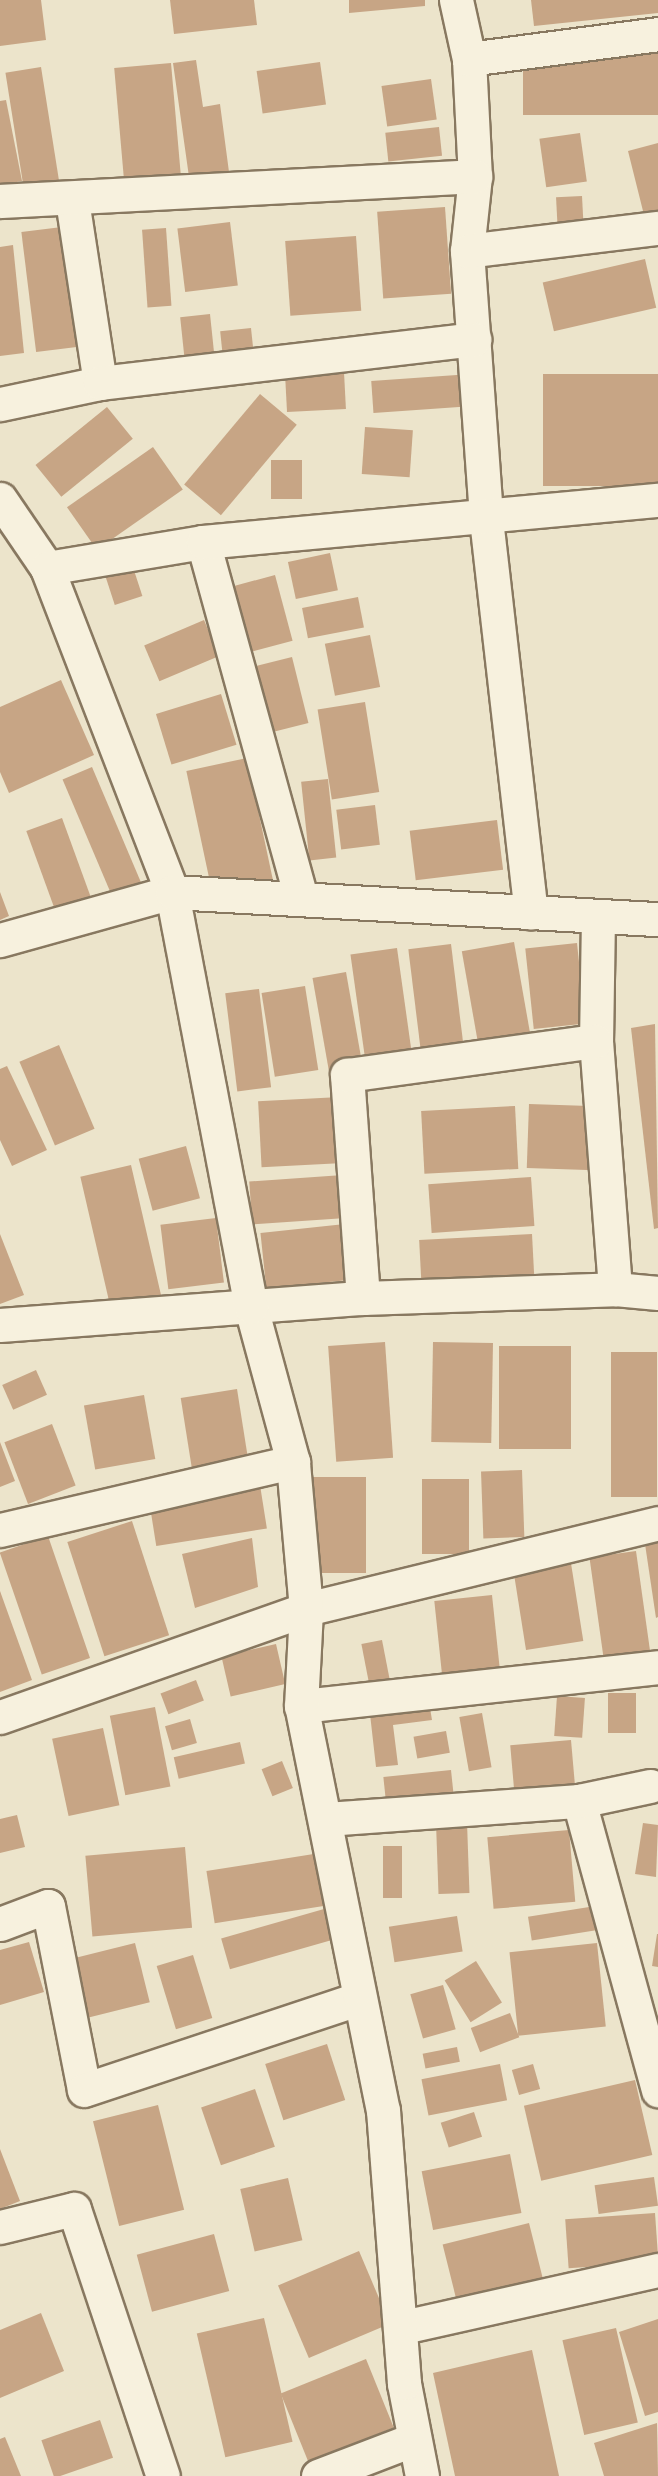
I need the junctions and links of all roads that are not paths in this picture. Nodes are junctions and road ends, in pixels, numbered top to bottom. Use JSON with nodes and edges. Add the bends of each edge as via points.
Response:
{"nodes":[{"id":1,"x":456,"y":0,"type":"edge"},
{"id":2,"x":658,"y":34,"type":"edge"},
{"id":3,"x":469,"y":59,"type":"junction"},
{"id":4,"x":475,"y":176,"type":"junction"},
{"id":5,"x":72,"y":200,"type":"junction"},
{"id":6,"x":0,"y":201,"type":"edge"},
{"id":7,"x":658,"y":228,"type":"edge"},
{"id":8,"x":467,"y":251,"type":"junction"},
{"id":9,"x":474,"y":339,"type":"junction"},
{"id":10,"x":100,"y":383,"type":"junction"},
{"id":11,"x":0,"y":404,"type":"edge"},
{"id":12,"x":658,"y":500,"type":"edge"},
{"id":13,"x":4,"y":514,"type":"edge"},
{"id":14,"x":486,"y":519,"type":"junction"},
{"id":15,"x":203,"y":542,"type":"junction"},
{"id":16,"x":47,"y":568,"type":"junction"},
{"id":17,"x":172,"y":892,"type":"junction"},
{"id":18,"x":301,"y":899,"type":"junction"},
{"id":19,"x":531,"y":912,"type":"junction"},
{"id":20,"x":598,"y":916,"type":"junction"},
{"id":21,"x":658,"y":919,"type":"edge"},
{"id":22,"x":0,"y":940,"type":"edge"},
{"id":23,"x":596,"y":1041,"type":"junction"},
{"id":24,"x":615,"y":1289,"type":"junction"},
{"id":25,"x":658,"y":1293,"type":"edge"},
{"id":26,"x":363,"y":1298,"type":"junction"},
{"id":27,"x":251,"y":1307,"type":"junction"},
{"id":28,"x":0,"y":1325,"type":"edge"},
{"id":29,"x":293,"y":1462,"type":"junction"},
{"id":30,"x":658,"y":1523,"type":"edge"},
{"id":31,"x":0,"y":1530,"type":"edge"},
{"id":32,"x":306,"y":1609,"type":"junction"},
{"id":33,"x":658,"y":1667,"type":"edge"},
{"id":34,"x":301,"y":1706,"type":"junction"},
{"id":35,"x":0,"y":1717,"type":"edge"},
{"id":36,"x":650,"y":1786,"type":"dead end"},
{"id":37,"x":579,"y":1801,"type":"junction"},
{"id":38,"x":326,"y":1819,"type":"junction"},
{"id":39,"x":0,"y":1924,"type":"edge"},
{"id":40,"x":645,"y":1992,"type":"edge"},
{"id":41,"x":357,"y":1999,"type":"junction"},
{"id":42,"x":658,"y":2090,"type":"edge"},
{"id":43,"x":0,"y":2227,"type":"edge"},
{"id":44,"x":658,"y":2270,"type":"edge"},
{"id":45,"x":403,"y":2327,"type":"junction"},
{"id":46,"x":412,"y":2440,"type":"junction"},
{"id":47,"x":163,"y":2476,"type":"edge"},
{"id":48,"x":318,"y":2476,"type":"edge"},
{"id":49,"x":422,"y":2476,"type":"edge"}],
"edges":[{"from":1,"to":3,"type":"street"},
{"from":2,"to":3,"type":"street"},
{"from":3,"to":4,"type":"street"},
{"from":4,"to":5,"type":"street"},
{"from":4,"to":8,"type":"street"},
{"from":5,"to":6,"type":"street"},
{"from":5,"to":10,"type":"street"},
{"from":7,"to":8,"type":"street"},
{"from":8,"to":9,"type":"street"},
{"from":9,"to":10,"type":"street"},
{"from":9,"to":14,"type":"street"},
{"from":10,"to":11,"type":"street"},
{"from":12,"to":14,"type":"street"},
{"from":13,"to":16,"type":"street"},
{"from":14,"to":15,"type":"street"},
{"from":14,"to":19,"type":"street"},
{"from":15,"to":16,"type":"street"},
{"from":15,"to":18,"type":"street"},
{"from":16,"to":17,"type":"street"},
{"from":17,"to":18,"type":"street"},
{"from":17,"to":22,"type":"street"},
{"from":17,"to":27,"type":"street"},
{"from":18,"to":19,"type":"street"},
{"from":19,"to":20,"type":"street"},
{"from":20,"to":21,"type":"street"},
{"from":20,"to":23,"type":"street"},
{"from":23,"to":24,"type":"street"},
{"from":23,"to":26,"type":"street","via":[[347,1075]]},
{"from":24,"to":25,"type":"street"},
{"from":24,"to":26,"type":"street"},
{"from":26,"to":27,"type":"street"},
{"from":27,"to":28,"type":"street"},
{"from":27,"to":29,"type":"street"},
{"from":29,"to":31,"type":"street"},
{"from":29,"to":32,"type":"street"},
{"from":30,"to":32,"type":"street"},
{"from":32,"to":34,"type":"street"},
{"from":32,"to":35,"type":"street"},
{"from":33,"to":34,"type":"street"},
{"from":34,"to":38,"type":"street"},
{"from":36,"to":37,"type":"street"},
{"from":37,"to":38,"type":"street"},
{"from":37,"to":40,"type":"street"},
{"from":38,"to":41,"type":"street"},
{"from":39,"to":41,"type":"street","via":[[48,1906],[84,2090]]},
{"from":40,"to":42,"type":"street"},
{"from":41,"to":45,"type":"street","via":[[383,2111]]},
{"from":43,"to":47,"type":"street","via":[[74,2209]]},
{"from":44,"to":45,"type":"street"},
{"from":45,"to":46,"type":"street","via":[[404,2383]]},
{"from":46,"to":48,"type":"street"},
{"from":46,"to":49,"type":"street"}]}
